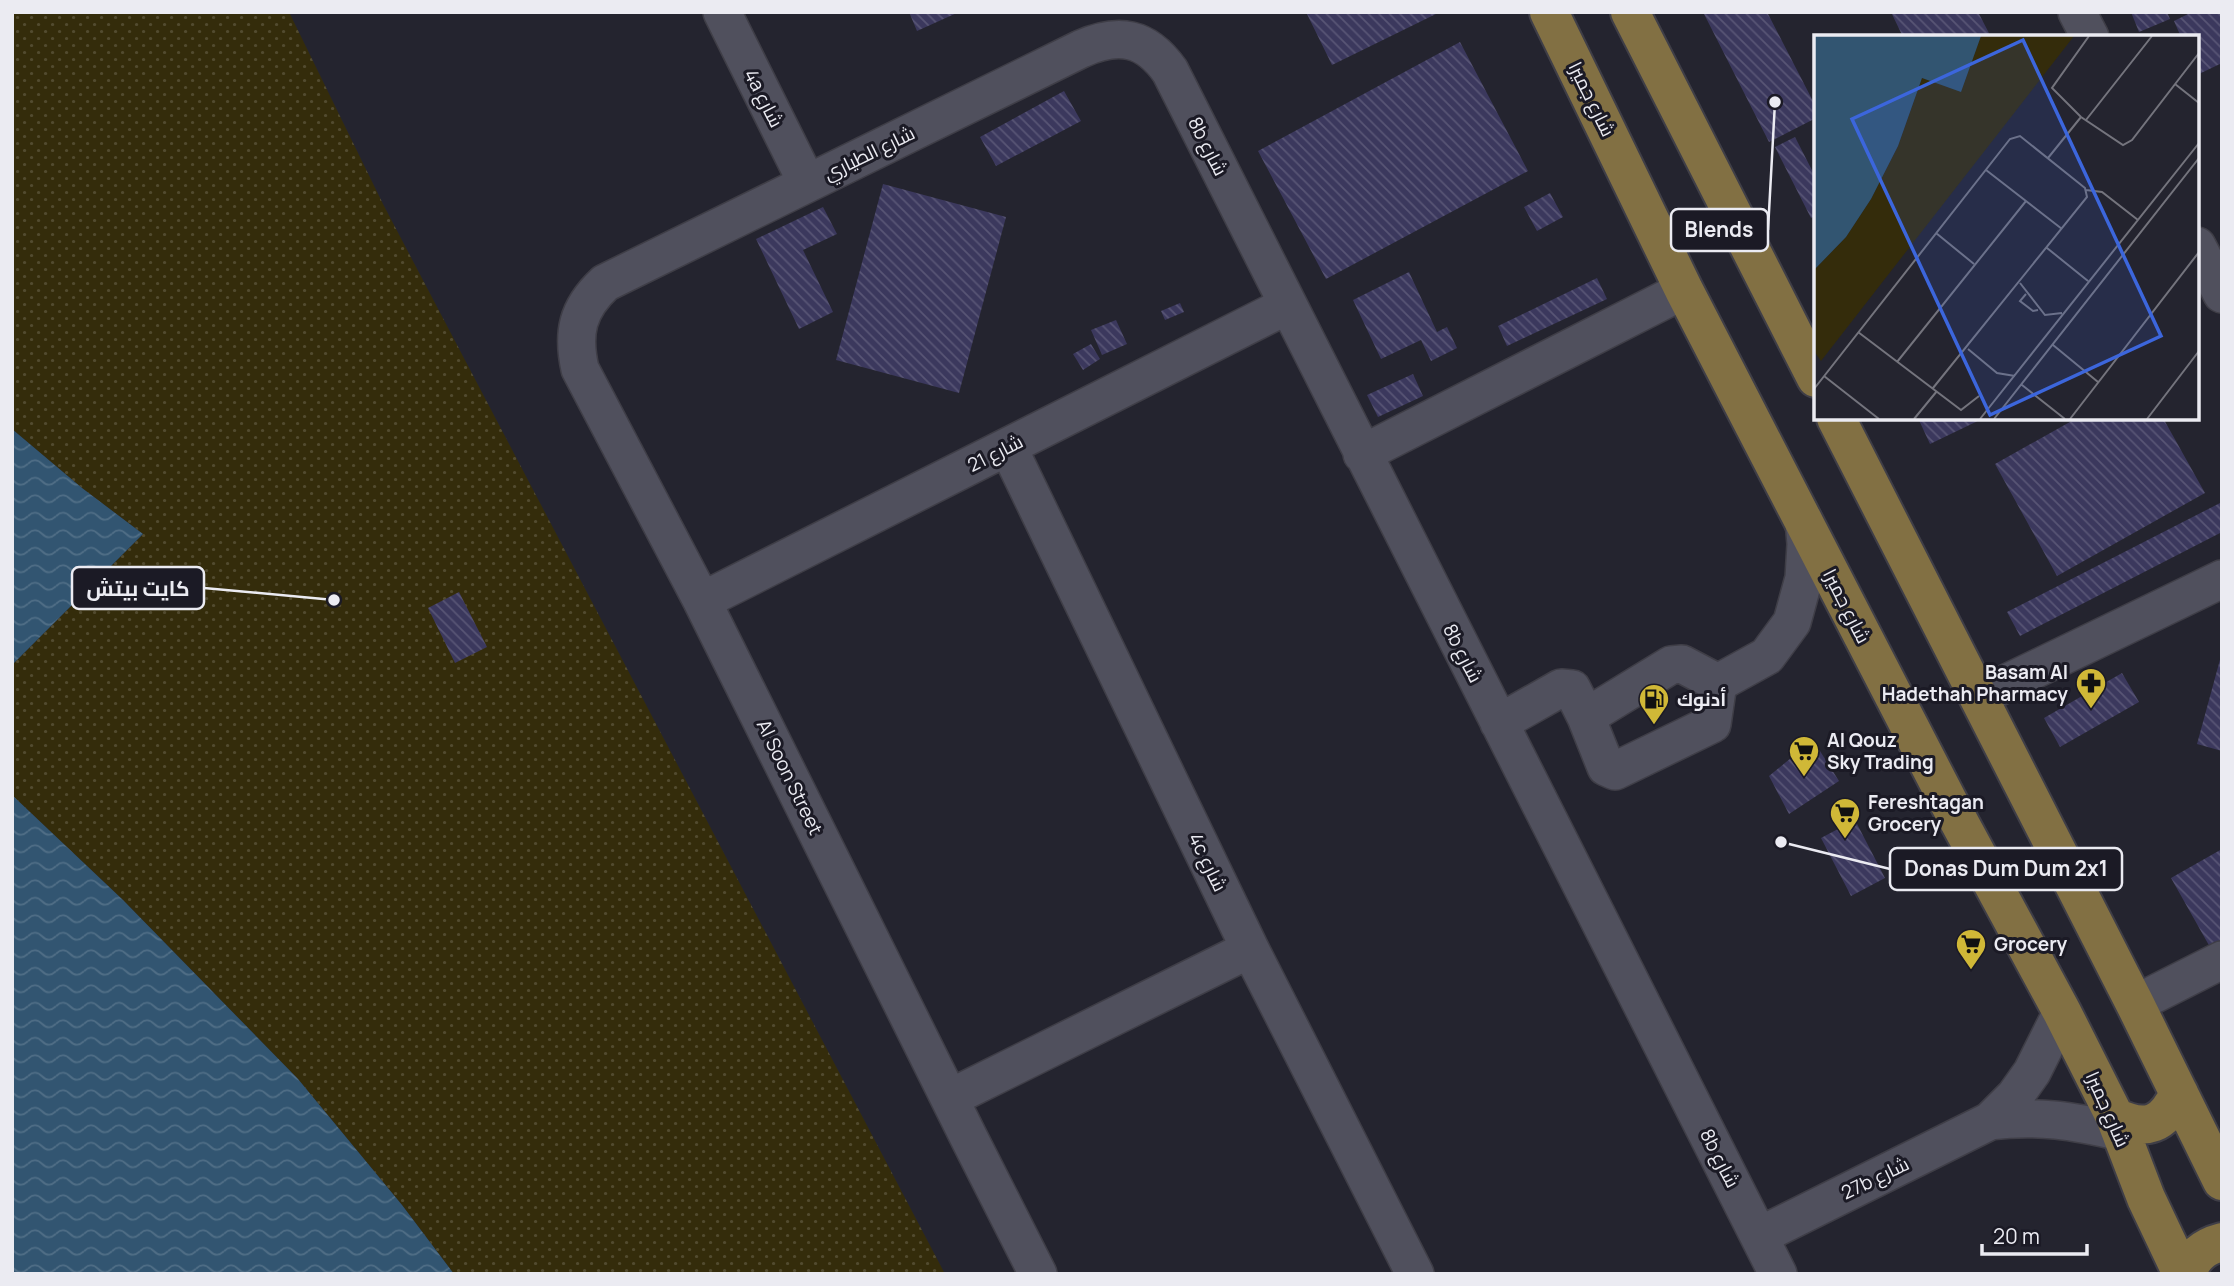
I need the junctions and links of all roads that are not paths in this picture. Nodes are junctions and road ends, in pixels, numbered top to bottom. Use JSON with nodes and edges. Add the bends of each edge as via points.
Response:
{"nodes":[{"id":1,"x":722,"y":12,"type":"edge"},
{"id":2,"x":1549,"y":12,"type":"edge"},
{"id":3,"x":1630,"y":12,"type":"edge"},
{"id":4,"x":2077,"y":12,"type":"edge"},
{"id":5,"x":1125,"y":31,"type":"edge"},
{"id":6,"x":2089,"y":35,"type":"edge"},
{"id":7,"x":807,"y":183,"type":"junction"},
{"id":8,"x":2199,"y":250,"type":"edge"},
{"id":9,"x":605,"y":283,"type":"joint"},
{"id":10,"x":1684,"y":290,"type":"junction"},
{"id":11,"x":2222,"y":294,"type":"edge"},
{"id":12,"x":1288,"y":305,"type":"junction"},
{"id":13,"x":1814,"y":374,"type":"edge"},
{"id":14,"x":1837,"y":420,"type":"edge"},
{"id":15,"x":1007,"y":447,"type":"junction"},
{"id":16,"x":1362,"y":454,"type":"junction"},
{"id":17,"x":1804,"y":522,"type":"junction"},
{"id":18,"x":2222,"y":579,"type":"edge"},
{"id":19,"x":702,"y":601,"type":"junction"},
{"id":20,"x":1718,"y":683,"type":"junction"},
{"id":21,"x":1978,"y":697,"type":"junction"},
{"id":22,"x":1586,"y":717,"type":"junction"},
{"id":23,"x":1499,"y":723,"type":"junction"},
{"id":24,"x":1250,"y":949,"type":"junction"},
{"id":25,"x":2222,"y":960,"type":"edge"},
{"id":26,"x":2135,"y":1004,"type":"junction"},
{"id":27,"x":2062,"y":1012,"type":"junction"},
{"id":28,"x":2179,"y":1093,"type":"junction"},
{"id":29,"x":950,"y":1098,"type":"junction"},
{"id":30,"x":1990,"y":1121,"type":"junction"},
{"id":31,"x":2118,"y":1124,"type":"junction"},
{"id":32,"x":2222,"y":1181,"type":"edge"},
{"id":33,"x":1759,"y":1236,"type":"junction"},
{"id":34,"x":2222,"y":1241,"type":"edge"},
{"id":35,"x":1038,"y":1274,"type":"edge"},
{"id":36,"x":1415,"y":1274,"type":"edge"},
{"id":37,"x":1778,"y":1274,"type":"edge"},
{"id":38,"x":2184,"y":1274,"type":"edge"}],
"edges":[{"from":1,"to":7,"type":"street","name":"4a شارع"},
{"from":2,"to":10,"type":"main road","name":"شارع جميرا"},
{"from":3,"to":13,"type":"main road"},
{"from":4,"to":6,"type":"street"},
{"from":5,"to":7,"type":"street","name":"شارع الطياري"},
{"from":5,"to":12,"type":"street","name":"8b شارع","via":[[1161,58],[1170,71]]},
{"from":7,"to":9,"type":"street","name":"شارع الطياري"},
{"from":8,"to":11,"type":"street"},
{"from":9,"to":19,"type":"street","name":"Al Soon Street","via":[[590,296],[581,313],[576,341],[580,369]]},
{"from":10,"to":16,"type":"street"},
{"from":10,"to":17,"type":"main road","name":"شارع جميرا"},
{"from":12,"to":15,"type":"street","name":"شارع 21"},
{"from":12,"to":16,"type":"street","name":"8b شارع"},
{"from":14,"to":21,"type":"main road"},
{"from":15,"to":19,"type":"street","name":"شارع 21"},
{"from":15,"to":24,"type":"street","name":"4c شارع"},
{"from":16,"to":23,"type":"street","name":"8b شارع"},
{"from":17,"to":20,"type":"street","via":[[1804,578],[1792,622],[1768,656]]},
{"from":17,"to":27,"type":"main road","name":"شارع جميرا"},
{"from":18,"to":21,"type":"street"},
{"from":19,"to":29,"type":"street","name":"Al Soon Street"},
{"from":20,"to":22,"type":"street","via":[[1682,664],[1671,665]]},
{"from":20,"to":22,"type":"street","via":[[1712,724],[1615,771],[1606,766]]},
{"from":21,"to":26,"type":"main road"},
{"from":22,"to":23,"type":"street","via":[[1572,689],[1561,688]]},
{"from":23,"to":33,"type":"street","name":"8b شارع"},
{"from":24,"to":29,"type":"street"},
{"from":24,"to":36,"type":"street","name":"4c شارع"},
{"from":25,"to":26,"type":"street"},
{"from":26,"to":28,"type":"main road"},
{"from":27,"to":30,"type":"street","name":"27b شارع","via":[[2032,1072]]},
{"from":27,"to":31,"type":"main road","name":"شارع جميرا"},
{"from":28,"to":31,"type":"main road","via":[[2171,1112],[2154,1124]]},
{"from":28,"to":32,"type":"main road"},
{"from":29,"to":35,"type":"street","name":"Al Soon Street"},
{"from":30,"to":31,"type":"street","name":"27b شارع","via":[[2042,1117]]},
{"from":30,"to":33,"type":"street","name":"27b شارع"},
{"from":31,"to":38,"type":"main road","name":"شارع جميرا","via":[[2146,1198]]},
{"from":33,"to":37,"type":"street","name":"8b شارع"},
{"from":34,"to":38,"type":"main road","via":[[2204,1248]]}]}
